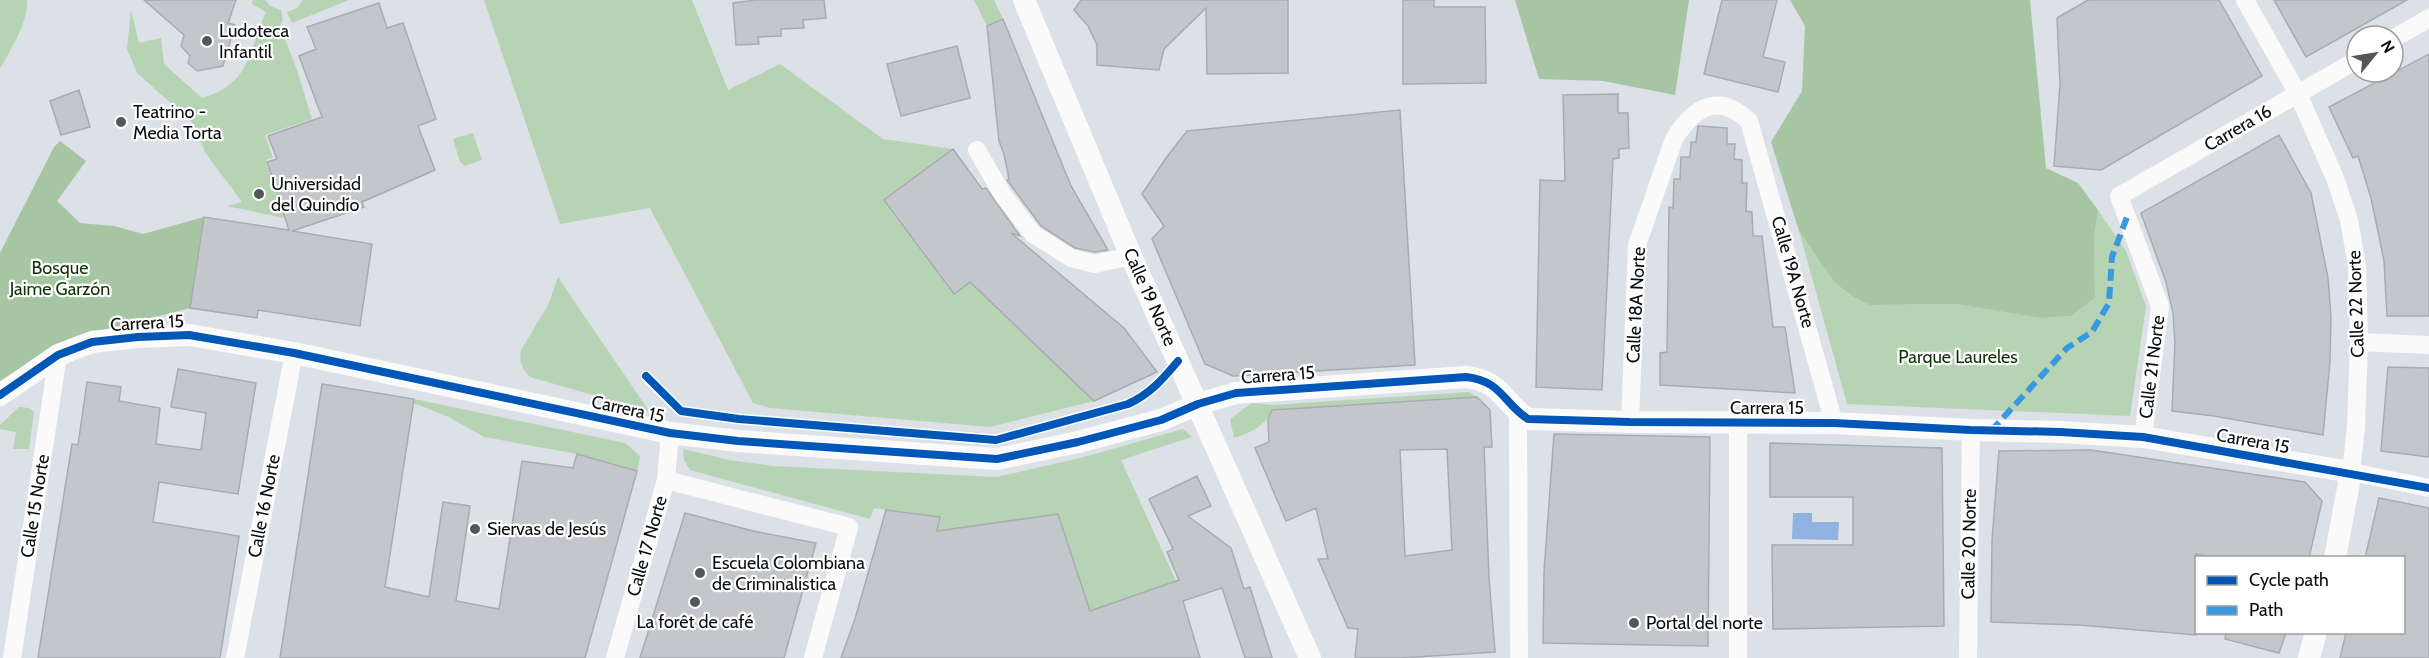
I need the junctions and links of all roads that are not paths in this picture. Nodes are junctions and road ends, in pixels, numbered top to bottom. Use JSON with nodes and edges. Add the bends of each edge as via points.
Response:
{"nodes":[{"id":1,"x":1023,"y":0,"type":"edge"},
{"id":2,"x":2245,"y":0,"type":"edge"},
{"id":3,"x":2429,"y":18,"type":"edge"},
{"id":4,"x":2405,"y":32,"type":"edge"},
{"id":5,"x":2345,"y":67,"type":"edge"},
{"id":6,"x":2298,"y":94,"type":"junction"},
{"id":7,"x":1684,"y":123,"type":"joint"},
{"id":8,"x":977,"y":150,"type":"dead end"},
{"id":9,"x":2119,"y":196,"type":"joint"},
{"id":10,"x":1131,"y":256,"type":"junction"},
{"id":11,"x":2359,"y":342,"type":"junction"},
{"id":12,"x":2429,"y":345,"type":"edge"},
{"id":13,"x":294,"y":353,"type":"junction"},
{"id":14,"x":58,"y":355,"type":"junction"},
{"id":15,"x":0,"y":395,"type":"edge"},
{"id":16,"x":1198,"y":404,"type":"junction"},
{"id":17,"x":1518,"y":413,"type":"junction"},
{"id":18,"x":1630,"y":422,"type":"junction"},
{"id":19,"x":1834,"y":423,"type":"junction"},
{"id":20,"x":1738,"y":424,"type":"junction"},
{"id":21,"x":1971,"y":430,"type":"junction"},
{"id":22,"x":670,"y":433,"type":"junction"},
{"id":23,"x":2143,"y":437,"type":"junction"},
{"id":24,"x":2351,"y":472,"type":"junction"},
{"id":25,"x":666,"y":480,"type":"junction"},
{"id":26,"x":2429,"y":488,"type":"edge"},
{"id":27,"x":2335,"y":556,"type":"edge"},
{"id":28,"x":2316,"y":634,"type":"edge"},
{"id":29,"x":12,"y":658,"type":"edge"},
{"id":30,"x":235,"y":658,"type":"edge"},
{"id":31,"x":615,"y":658,"type":"edge"},
{"id":32,"x":813,"y":658,"type":"edge"},
{"id":33,"x":1310,"y":658,"type":"edge"},
{"id":34,"x":1519,"y":658,"type":"edge"},
{"id":35,"x":1738,"y":658,"type":"edge"},
{"id":36,"x":1968,"y":658,"type":"edge"},
{"id":37,"x":2309,"y":658,"type":"edge"}],
"edges":[{"from":1,"to":10,"type":"street","name":"Calle 19 Norte"},
{"from":2,"to":6,"type":"street","name":"Calle 22 Norte"},
{"from":3,"to":4,"type":"street"},
{"from":5,"to":6,"type":"street","name":"Carrera 16"},
{"from":6,"to":9,"type":"street","name":"Carrera 16"},
{"from":6,"to":11,"type":"street","name":"Calle 22 Norte","via":[[2349,220],[2357,266]]},
{"from":7,"to":18,"type":"street","name":"Calle 18A Norte","via":[[1674,139],[1637,245]]},
{"from":7,"to":19,"type":"street","name":"Calle 19A Norte","via":[[1696,111],[1710,106],[1738,110],[1749,121]]},
{"from":8,"to":10,"type":"street","via":[[1003,195],[1033,234],[1071,258],[1095,264]]},
{"from":9,"to":23,"type":"street","name":"Calle 21 Norte","via":[[2160,306]]},
{"from":10,"to":16,"type":"street","name":"Calle 19 Norte"},
{"from":11,"to":12,"type":"street"},
{"from":11,"to":24,"type":"street","name":"Calle 22 Norte"},
{"from":13,"to":14,"type":"street","name":"Carrera 15","via":[[189,335],[92,342]]},
{"from":13,"to":22,"type":"street","name":"Carrera 15"},
{"from":13,"to":30,"type":"street","name":"Calle 16 Norte"},
{"from":14,"to":15,"type":"street","name":"Carrera 15"},
{"from":14,"to":29,"type":"street","name":"Calle 15 Norte"},
{"from":16,"to":17,"type":"street","name":"Carrera 15","via":[[1236,393],[1466,377],[1490,383]]},
{"from":16,"to":22,"type":"street","name":"Carrera 15","via":[[1161,420],[997,459]]},
{"from":16,"to":33,"type":"street","name":"Calle 19 Norte"},
{"from":17,"to":18,"type":"street","name":"Carrera 15","via":[[1528,419]]},
{"from":17,"to":34,"type":"street"},
{"from":18,"to":20,"type":"street","name":"Carrera 15"},
{"from":19,"to":20,"type":"street","name":"Carrera 15"},
{"from":19,"to":21,"type":"street","name":"Carrera 15"},
{"from":20,"to":35,"type":"street"},
{"from":21,"to":23,"type":"street","name":"Carrera 15"},
{"from":21,"to":36,"type":"street","name":"Calle 20 Norte"},
{"from":22,"to":25,"type":"street","name":"Calle 17 Norte"},
{"from":23,"to":24,"type":"street","name":"Carrera 15"},
{"from":24,"to":26,"type":"street","name":"Carrera 15"},
{"from":24,"to":27,"type":"street","name":"Calle 22 Norte"},
{"from":25,"to":31,"type":"street","name":"Calle 17 Norte"},
{"from":25,"to":32,"type":"street","via":[[849,527]]},
{"from":28,"to":37,"type":"street"}]}
